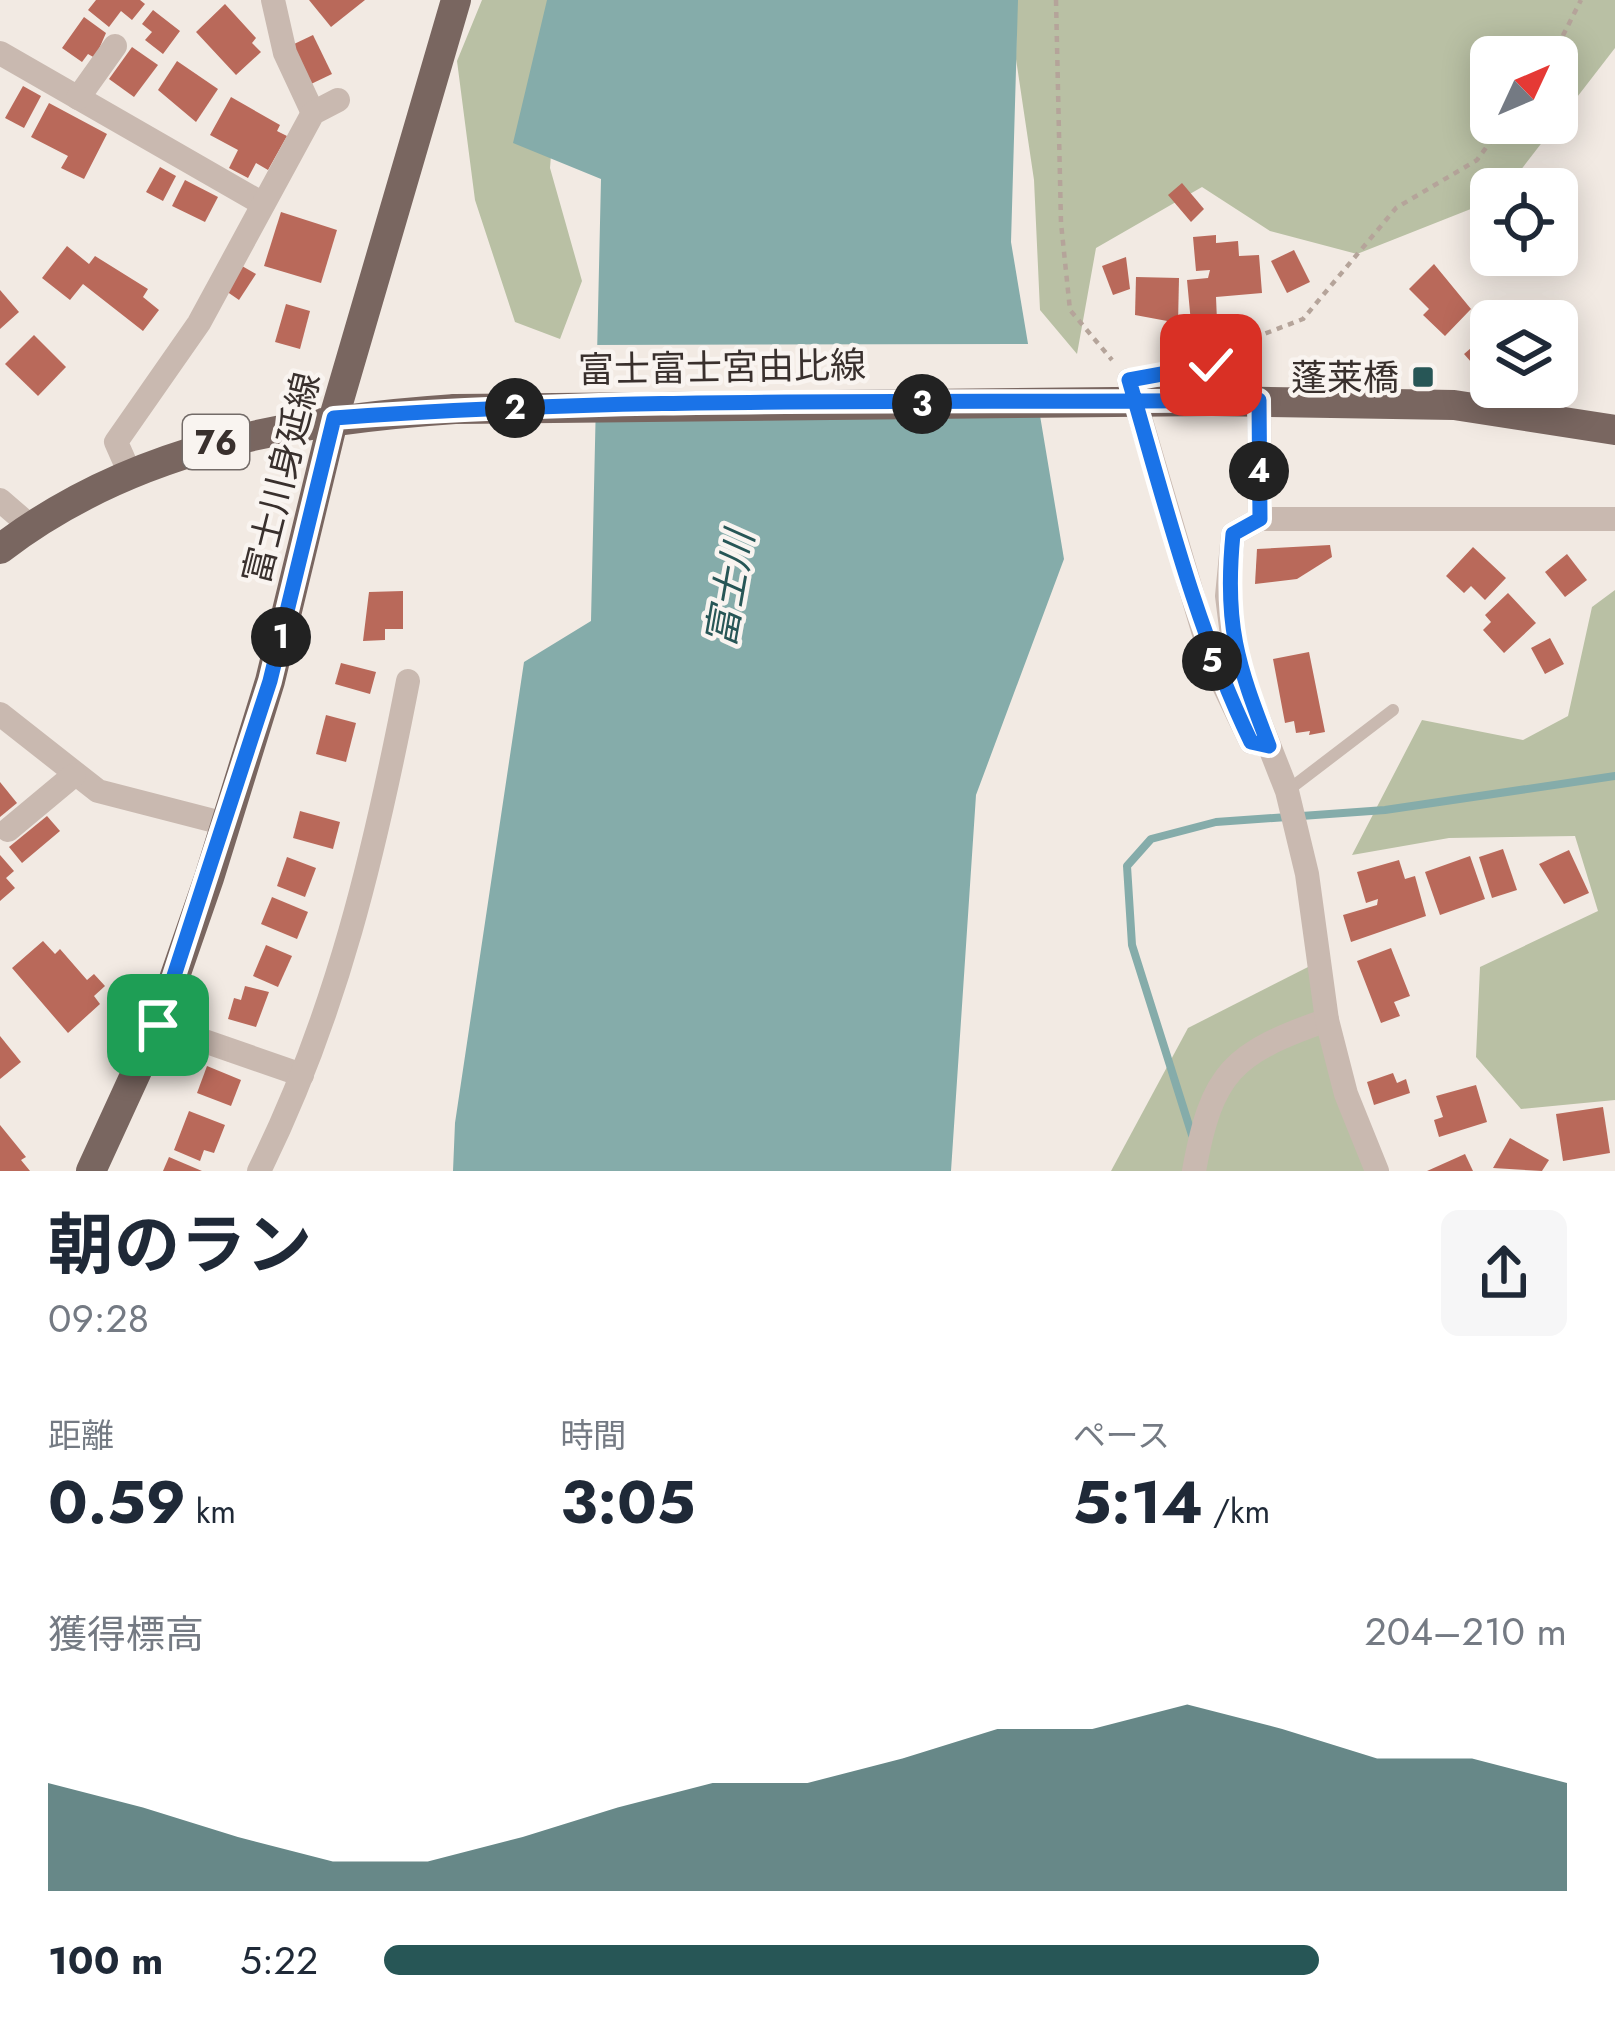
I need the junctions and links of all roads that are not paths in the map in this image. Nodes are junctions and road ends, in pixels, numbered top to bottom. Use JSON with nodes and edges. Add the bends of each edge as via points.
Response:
{"nodes":[{"id":1,"x":274,"y":0,"type":"edge"},
{"id":2,"x":456,"y":0,"type":"edge"},
{"id":3,"x":115,"y":46,"type":"dead end"},
{"id":4,"x":0,"y":53,"type":"edge"},
{"id":5,"x":78,"y":98,"type":"junction"},
{"id":6,"x":338,"y":100,"type":"dead end"},
{"id":7,"x":313,"y":113,"type":"junction"},
{"id":8,"x":263,"y":204,"type":"junction"},
{"id":9,"x":1129,"y":380,"type":"road end"},
{"id":10,"x":1259,"y":400,"type":"junction"},
{"id":11,"x":334,"y":418,"type":"junction"},
{"id":12,"x":1615,"y":430,"type":"edge"},
{"id":13,"x":131,"y":476,"type":"junction"},
{"id":14,"x":0,"y":500,"type":"edge"},
{"id":15,"x":1260,"y":519,"type":"junction"},
{"id":16,"x":1615,"y":519,"type":"edge"},
{"id":17,"x":30,"y":526,"type":"junction"},
{"id":18,"x":0,"y":549,"type":"edge"},
{"id":19,"x":408,"y":681,"type":"dead end"},
{"id":20,"x":1393,"y":710,"type":"dead end"},
{"id":21,"x":0,"y":714,"type":"edge"},
{"id":22,"x":1269,"y":746,"type":"junction"},
{"id":23,"x":74,"y":775,"type":"junction"},
{"id":24,"x":1287,"y":790,"type":"junction"},
{"id":25,"x":226,"y":824,"type":"junction"},
{"id":26,"x":8,"y":830,"type":"dead end"},
{"id":27,"x":1327,"y":1020,"type":"junction"},
{"id":28,"x":158,"y":1025,"type":"junction"},
{"id":29,"x":302,"y":1075,"type":"junction"},
{"id":30,"x":91,"y":1171,"type":"edge"},
{"id":31,"x":259,"y":1171,"type":"edge"},
{"id":32,"x":1194,"y":1171,"type":"edge"},
{"id":33,"x":1377,"y":1171,"type":"edge"}],
"edges":[{"from":1,"to":7,"type":"street","via":[[285,53]]},
{"from":2,"to":11,"type":"main road","name":"富士川身延線"},
{"from":3,"to":5,"type":"street"},
{"from":4,"to":5,"type":"street"},
{"from":5,"to":8,"type":"street"},
{"from":6,"to":7,"type":"street"},
{"from":7,"to":8,"type":"street"},
{"from":8,"to":13,"type":"street","via":[[200,322],[116,442]]},
{"from":9,"to":22,"type":"street","via":[[1212,662],[1251,742]]},
{"from":10,"to":11,"type":"main road","name":"富士富士宮由比線","number":"76","bridge":true,"via":[[455,409]]},
{"from":10,"to":12,"type":"main road","name":"富士富士宮由比線","number":"76","via":[[1454,405]]},
{"from":10,"to":15,"type":"street"},
{"from":11,"to":13,"type":"main road","name":"富士富士宮由比線","number":"76","via":[[225,438]]},
{"from":11,"to":25,"type":"main road","name":"富士川身延線"},
{"from":13,"to":17,"type":"main road","name":"富士富士宮由比線","number":"76"},
{"from":14,"to":17,"type":"street"},
{"from":15,"to":16,"type":"street"},
{"from":15,"to":22,"type":"street","via":[[1233,534],[1227,596],[1235,659]]},
{"from":17,"to":18,"type":"main road","name":"富士富士宮由比線","number":"76"},
{"from":19,"to":29,"type":"street","via":[[359,913]]},
{"from":20,"to":24,"type":"lane"},
{"from":21,"to":23,"type":"street"},
{"from":22,"to":24,"type":"street"},
{"from":23,"to":25,"type":"street","via":[[98,791]]},
{"from":23,"to":26,"type":"street"},
{"from":24,"to":27,"type":"street"},
{"from":25,"to":28,"type":"main road","name":"富士川身延線"},
{"from":27,"to":32,"type":"street","via":[[1246,1054],[1205,1110]]},
{"from":27,"to":33,"type":"street"},
{"from":28,"to":29,"type":"street"},
{"from":28,"to":30,"type":"main road","name":"富士川身延線"},
{"from":29,"to":31,"type":"street"}]}
